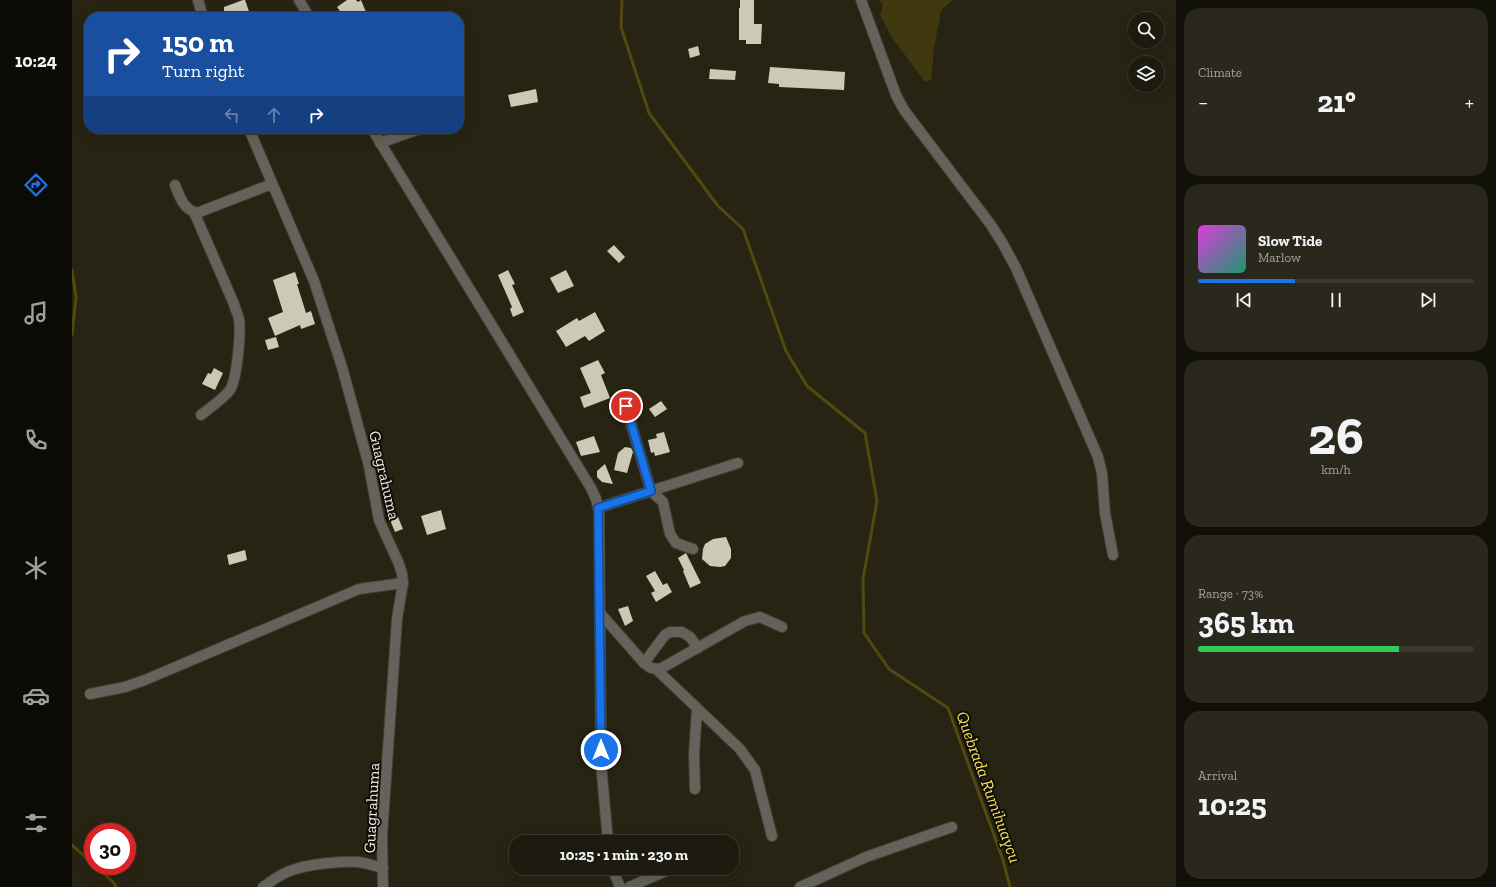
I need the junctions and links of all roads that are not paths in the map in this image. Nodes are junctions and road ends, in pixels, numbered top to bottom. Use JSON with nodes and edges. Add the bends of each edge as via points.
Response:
{"nodes":[{"id":1,"x":198,"y":0,"type":"edge"},
{"id":2,"x":299,"y":0,"type":"edge"},
{"id":3,"x":860,"y":0,"type":"edge"},
{"id":4,"x":202,"y":12,"type":"edge"},
{"id":5,"x":306,"y":12,"type":"edge"},
{"id":6,"x":251,"y":134,"type":"edge"},
{"id":7,"x":375,"y":134,"type":"edge"},
{"id":8,"x":405,"y":134,"type":"edge"},
{"id":9,"x":380,"y":143,"type":"junction"},
{"id":10,"x":272,"y":184,"type":"junction"},
{"id":11,"x":175,"y":185,"type":"dead end"},
{"id":12,"x":194,"y":212,"type":"junction"},
{"id":13,"x":626,"y":406,"type":"dead end"},
{"id":14,"x":201,"y":415,"type":"dead end"},
{"id":15,"x":738,"y":463,"type":"dead end"},
{"id":16,"x":651,"y":491,"type":"junction"},
{"id":17,"x":598,"y":508,"type":"junction"},
{"id":18,"x":693,"y":549,"type":"dead end"},
{"id":19,"x":1113,"y":555,"type":"dead end"},
{"id":20,"x":403,"y":583,"type":"junction"},
{"id":21,"x":600,"y":613,"type":"junction"},
{"id":22,"x":782,"y":627,"type":"dead end"},
{"id":23,"x":698,"y":648,"type":"junction"},
{"id":24,"x":644,"y":663,"type":"junction"},
{"id":25,"x":656,"y":669,"type":"junction"},
{"id":26,"x":90,"y":694,"type":"dead end"},
{"id":27,"x":698,"y":709,"type":"junction"},
{"id":28,"x":695,"y":789,"type":"dead end"},
{"id":29,"x":952,"y":827,"type":"dead end"},
{"id":30,"x":607,"y":835,"type":"edge"},
{"id":31,"x":772,"y":836,"type":"dead end"},
{"id":32,"x":383,"y":868,"type":"junction"},
{"id":33,"x":615,"y":875,"type":"edge"},
{"id":34,"x":657,"y":875,"type":"edge"},
{"id":35,"x":263,"y":887,"type":"edge"},
{"id":36,"x":383,"y":887,"type":"edge"},
{"id":37,"x":620,"y":887,"type":"edge"},
{"id":38,"x":629,"y":887,"type":"edge"},
{"id":39,"x":800,"y":887,"type":"edge"}],
"edges":[{"from":1,"to":4,"type":"street"},
{"from":2,"to":5,"type":"street"},
{"from":3,"to":19,"type":"street","via":[[904,110],[991,225],[1016,268],[1098,457]]},
{"from":6,"to":10,"type":"street","name":"Guagrahuma"},
{"from":7,"to":9,"type":"street"},
{"from":8,"to":9,"type":"street"},
{"from":9,"to":17,"type":"street","via":[[591,488]]},
{"from":10,"to":12,"type":"street","via":[[206,210]]},
{"from":10,"to":20,"type":"street","name":"Guagrahuma","via":[[314,281],[333,336],[369,466],[379,520],[399,564]]},
{"from":11,"to":12,"type":"street","via":[[183,204]]},
{"from":12,"to":14,"type":"street","via":[[234,304],[240,332],[232,385],[226,394]]},
{"from":13,"to":16,"type":"street"},
{"from":15,"to":16,"type":"street"},
{"from":16,"to":17,"type":"street"},
{"from":16,"to":18,"type":"street","via":[[663,502],[670,534],[676,543]]},
{"from":17,"to":21,"type":"street"},
{"from":20,"to":26,"type":"street","via":[[359,589],[145,680]]},
{"from":20,"to":32,"type":"street","name":"Guagrahuma","via":[[398,619],[382,836]]},
{"from":21,"to":24,"type":"street"},
{"from":21,"to":30,"type":"street","via":[[601,763]]},
{"from":22,"to":23,"type":"street","via":[[760,617],[745,621]]},
{"from":23,"to":24,"type":"street","via":[[690,637],[682,632],[670,632],[664,635]]},
{"from":23,"to":25,"type":"street"},
{"from":24,"to":25,"type":"street"},
{"from":25,"to":27,"type":"street"},
{"from":27,"to":28,"type":"street","via":[[694,754]]},
{"from":27,"to":31,"type":"street","via":[[740,749],[755,770]]},
{"from":29,"to":39,"type":"street","via":[[866,857]]},
{"from":32,"to":35,"type":"street","via":[[360,862],[310,866],[290,870]]},
{"from":32,"to":36,"type":"street","name":"Guagrahuma"},
{"from":33,"to":37,"type":"street"},
{"from":34,"to":38,"type":"street"}]}
